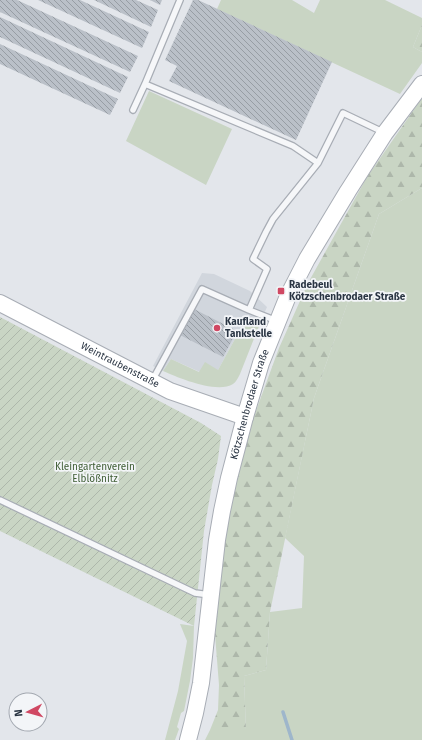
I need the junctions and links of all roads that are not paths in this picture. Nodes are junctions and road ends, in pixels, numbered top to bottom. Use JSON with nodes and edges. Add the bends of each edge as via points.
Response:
{"nodes":[{"id":1,"x":180,"y":0,"type":"edge"},
{"id":2,"x":145,"y":84,"type":"junction"},
{"id":3,"x":422,"y":84,"type":"edge"},
{"id":4,"x":134,"y":110,"type":"dead end"},
{"id":5,"x":385,"y":133,"type":"junction"},
{"id":6,"x":318,"y":163,"type":"junction"},
{"id":7,"x":0,"y":302,"type":"edge"},
{"id":8,"x":249,"y":310,"type":"junction"},
{"id":9,"x":278,"y":321,"type":"junction"},
{"id":10,"x":151,"y":382,"type":"junction"},
{"id":11,"x":245,"y":417,"type":"junction"},
{"id":12,"x":0,"y":500,"type":"edge"},
{"id":13,"x":211,"y":595,"type":"junction"},
{"id":14,"x":188,"y":740,"type":"edge"}],
"edges":[{"from":1,"to":2,"type":"lane"},
{"from":2,"to":4,"type":"lane"},
{"from":2,"to":6,"type":"lane","via":[[293,146]]},
{"from":3,"to":5,"type":"street","name":"Kötzschenbrodaer Straße"},
{"from":5,"to":6,"type":"lane","via":[[343,113]]},
{"from":5,"to":9,"type":"street","name":"Kötzschenbrodaer Straße","via":[[307,259]]},
{"from":6,"to":8,"type":"lane","via":[[274,219],[253,259],[267,269]]},
{"from":7,"to":10,"type":"street","name":"Weintraubenstraße"},
{"from":8,"to":9,"type":"lane"},
{"from":8,"to":10,"type":"lane","via":[[202,289]]},
{"from":9,"to":11,"type":"street","name":"Kötzschenbrodaer Straße","via":[[261,362]]},
{"from":10,"to":11,"type":"street","name":"Weintraubenstraße"},
{"from":11,"to":13,"type":"street","name":"Kötzschenbrodaer Straße","via":[[228,478]]},
{"from":12,"to":13,"type":"lane","via":[[195,593]]},
{"from":13,"to":14,"type":"street","name":"Kötzschenbrodaer Straße","via":[[201,683]]}]}
